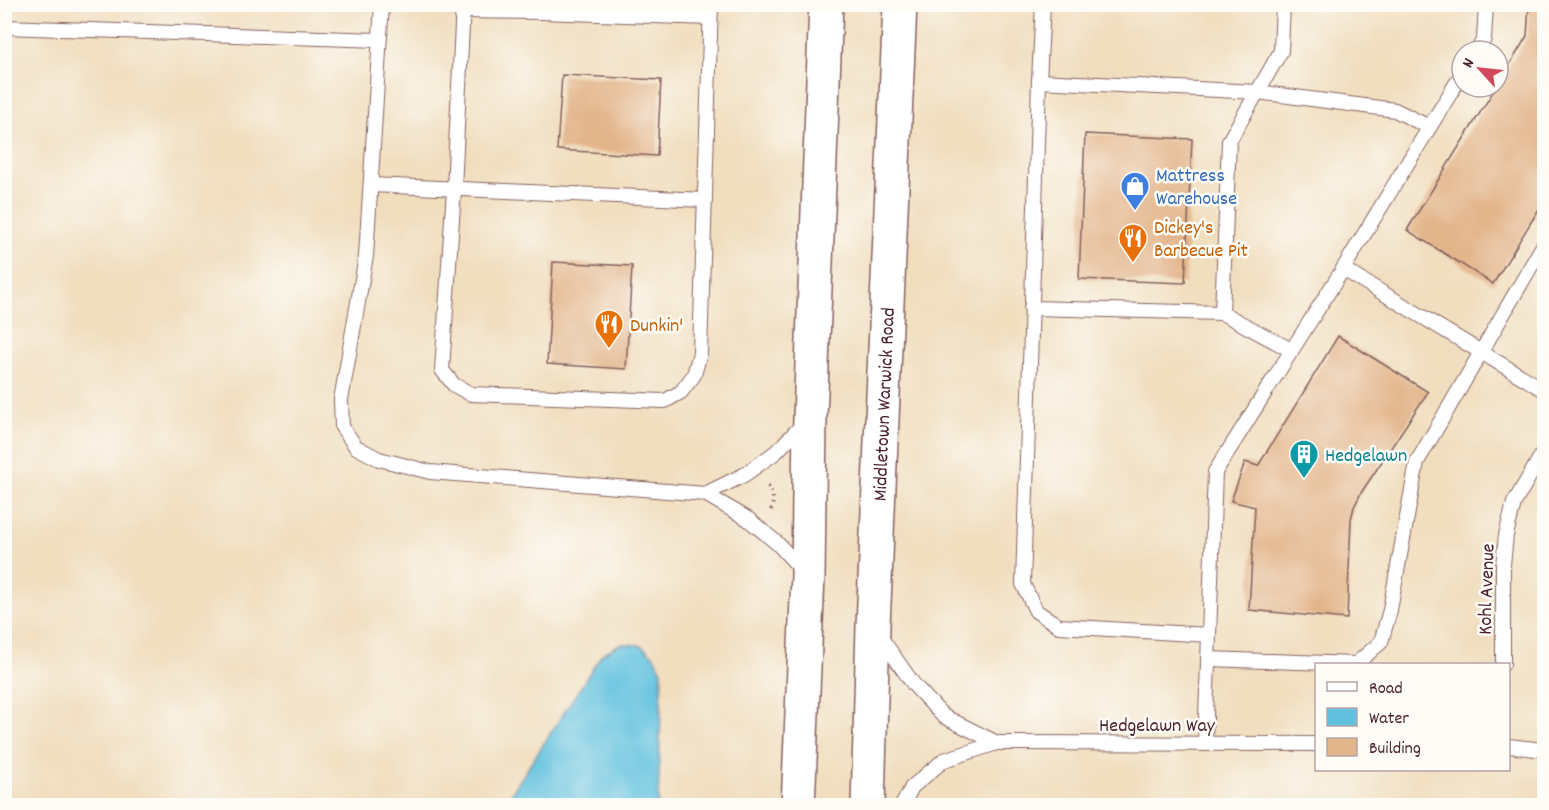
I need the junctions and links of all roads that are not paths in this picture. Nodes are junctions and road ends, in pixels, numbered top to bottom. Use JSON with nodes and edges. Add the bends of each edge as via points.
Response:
{"nodes":[{"id":1,"x":382,"y":4,"type":"edge"},
{"id":2,"x":826,"y":4,"type":"edge"},
{"id":3,"x":900,"y":4,"type":"edge"},
{"id":4,"x":1043,"y":4,"type":"edge"},
{"id":5,"x":1283,"y":4,"type":"edge"},
{"id":6,"x":1486,"y":4,"type":"edge"},
{"id":7,"x":463,"y":8,"type":"edge"},
{"id":8,"x":710,"y":11,"type":"edge"},
{"id":9,"x":4,"y":27,"type":"edge"},
{"id":10,"x":1484,"y":39,"type":"edge"},
{"id":11,"x":379,"y":40,"type":"junction"},
{"id":12,"x":1039,"y":81,"type":"junction"},
{"id":13,"x":1257,"y":92,"type":"junction"},
{"id":14,"x":1450,"y":93,"type":"edge"},
{"id":15,"x":1429,"y":127,"type":"junction"},
{"id":16,"x":370,"y":185,"type":"junction"},
{"id":17,"x":454,"y":189,"type":"junction"},
{"id":18,"x":705,"y":200,"type":"junction"},
{"id":19,"x":1545,"y":244,"type":"edge"},
{"id":20,"x":1342,"y":269,"type":"junction"},
{"id":21,"x":1031,"y":308,"type":"junction"},
{"id":22,"x":1222,"y":313,"type":"junction"},
{"id":23,"x":1290,"y":350,"type":"junction"},
{"id":24,"x":1481,"y":353,"type":"junction"},
{"id":25,"x":1545,"y":390,"type":"edge"},
{"id":26,"x":810,"y":418,"type":"junction"},
{"id":27,"x":1545,"y":451,"type":"edge"},
{"id":28,"x":705,"y":494,"type":"junction"},
{"id":29,"x":808,"y":576,"type":"junction"},
{"id":30,"x":873,"y":626,"type":"junction"},
{"id":31,"x":1209,"y":634,"type":"junction"},
{"id":32,"x":1208,"y":659,"type":"junction"},
{"id":33,"x":1326,"y":663,"type":"edge"},
{"id":34,"x":1357,"y":663,"type":"edge"},
{"id":35,"x":1503,"y":663,"type":"edge"},
{"id":36,"x":997,"y":742,"type":"junction"},
{"id":37,"x":1205,"y":744,"type":"junction"},
{"id":38,"x":1315,"y":744,"type":"edge"},
{"id":39,"x":1510,"y":746,"type":"edge"},
{"id":40,"x":1545,"y":750,"type":"edge"},
{"id":41,"x":798,"y":806,"type":"edge"},
{"id":42,"x":868,"y":806,"type":"edge"},
{"id":43,"x":902,"y":806,"type":"edge"}],
"edges":[{"from":1,"to":11,"type":"lane"},
{"from":2,"to":26,"type":"main road"},
{"from":3,"to":30,"type":"main road","name":"Middletown Warwick Road"},
{"from":4,"to":12,"type":"lane"},
{"from":5,"to":13,"type":"lane","via":[[1281,51]]},
{"from":6,"to":10,"type":"lane"},
{"from":7,"to":8,"type":"lane"},
{"from":7,"to":17,"type":"lane"},
{"from":8,"to":18,"type":"lane"},
{"from":9,"to":11,"type":"lane"},
{"from":11,"to":16,"type":"lane"},
{"from":12,"to":13,"type":"lane"},
{"from":12,"to":21,"type":"lane"},
{"from":13,"to":15,"type":"lane","via":[[1395,110]]},
{"from":13,"to":22,"type":"lane","via":[[1229,141]]},
{"from":14,"to":15,"type":"lane"},
{"from":15,"to":20,"type":"lane"},
{"from":16,"to":17,"type":"lane"},
{"from":16,"to":28,"type":"lane","via":[[366,256],[341,400],[342,428],[356,447],[379,459],[430,472]]},
{"from":17,"to":18,"type":"lane"},
{"from":17,"to":18,"type":"lane","via":[[442,370],[454,385],[471,394],[665,401],[681,392],[694,375],[700,353]]},
{"from":19,"to":24,"type":"lane"},
{"from":20,"to":23,"type":"lane"},
{"from":20,"to":24,"type":"lane"},
{"from":21,"to":22,"type":"lane"},
{"from":21,"to":31,"type":"lane","via":[[1023,584],[1036,611],[1059,626]]},
{"from":22,"to":23,"type":"lane"},
{"from":23,"to":31,"type":"lane","via":[[1215,472]]},
{"from":24,"to":25,"type":"lane"},
{"from":24,"to":34,"type":"lane","via":[[1417,462],[1381,642]]},
{"from":26,"to":28,"type":"lane","via":[[776,452],[744,475]]},
{"from":26,"to":29,"type":"main road"},
{"from":27,"to":35,"type":"lane","name":"Kohl Avenue","via":[[1514,503],[1506,535]]},
{"from":28,"to":29,"type":"lane","via":[[748,519]]},
{"from":29,"to":41,"type":"main road"},
{"from":30,"to":36,"type":"lane","via":[[914,685],[943,716]]},
{"from":30,"to":42,"type":"main road","name":"Middletown Warwick Road"},
{"from":31,"to":32,"type":"lane"},
{"from":32,"to":33,"type":"lane"},
{"from":32,"to":37,"type":"lane"},
{"from":36,"to":37,"type":"lane","name":"Hedgelawn Way"},
{"from":36,"to":43,"type":"lane","via":[[944,760],[912,787]]},
{"from":37,"to":38,"type":"lane","name":"Hedgelawn Way"},
{"from":39,"to":40,"type":"lane"}]}
